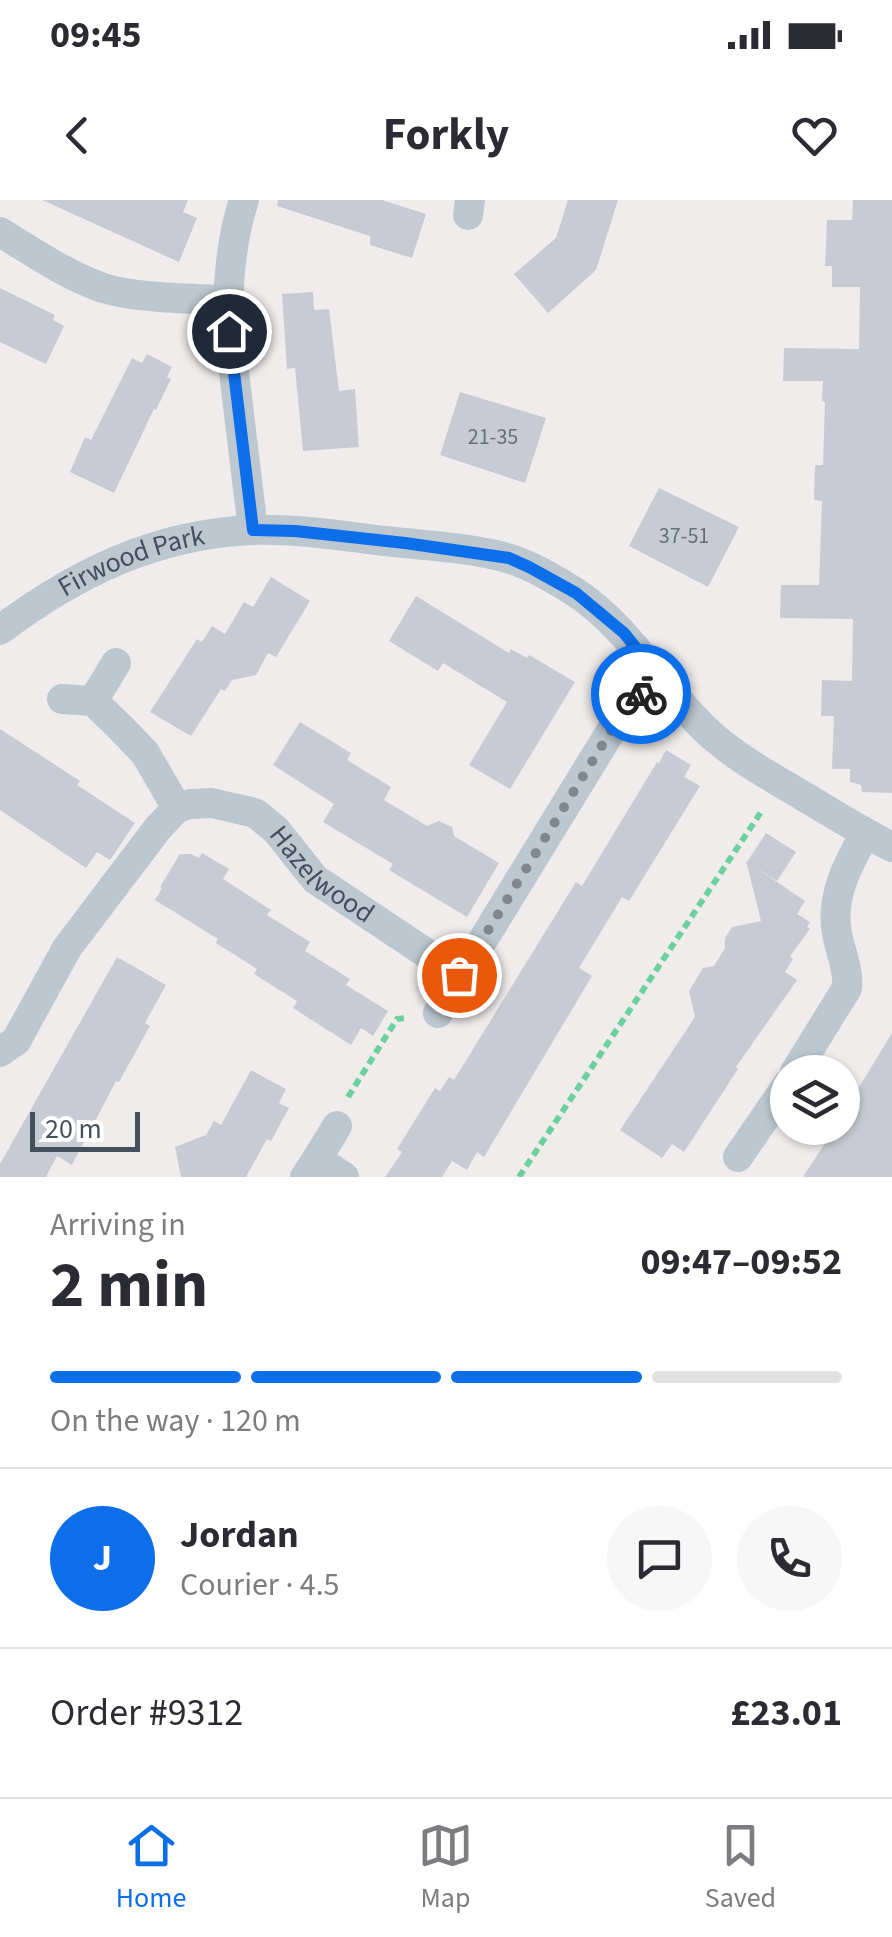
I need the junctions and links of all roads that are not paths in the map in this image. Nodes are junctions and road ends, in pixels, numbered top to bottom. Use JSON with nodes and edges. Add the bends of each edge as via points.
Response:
{"nodes":[{"id":1,"x":244,"y":200,"type":"edge"},
{"id":2,"x":0,"y":232,"type":"edge"},
{"id":3,"x":227,"y":300,"type":"junction"},
{"id":4,"x":253,"y":530,"type":"junction"},
{"id":5,"x":0,"y":630,"type":"edge"},
{"id":6,"x":116,"y":664,"type":"dead end"},
{"id":7,"x":661,"y":679,"type":"junction"},
{"id":8,"x":177,"y":808,"type":"junction"},
{"id":9,"x":879,"y":840,"type":"edge"},
{"id":10,"x":459,"y":975,"type":"junction"},
{"id":11,"x":438,"y":1013,"type":"road end"},
{"id":12,"x":0,"y":1052,"type":"edge"},
{"id":13,"x":806,"y":1055,"type":"edge"},
{"id":14,"x":770,"y":1118,"type":"edge"},
{"id":15,"x":337,"y":1126,"type":"road end"},
{"id":16,"x":738,"y":1157,"type":"dead end"},
{"id":17,"x":311,"y":1168,"type":"edge"},
{"id":18,"x":344,"y":1177,"type":"edge"}],
"edges":[{"from":1,"to":3,"type":"street"},
{"from":2,"to":3,"type":"street","via":[[103,288]]},
{"from":3,"to":4,"type":"street"},
{"from":4,"to":5,"type":"street","name":"Firwood Park","via":[[167,544],[102,566]]},
{"from":4,"to":7,"type":"street","name":"Firwood Park","via":[[509,558],[576,593],[624,633]]},
{"from":6,"to":8,"type":"street","via":[[78,700],[144,753]]},
{"from":7,"to":9,"type":"street","name":"Firwood Park","via":[[734,754]]},
{"from":7,"to":10,"type":"street","via":[[622,713]]},
{"from":8,"to":10,"type":"street","name":"Hazelwood","via":[[212,803],[255,814],[315,879]]},
{"from":8,"to":12,"type":"street","via":[[67,948],[16,1041]]},
{"from":9,"to":13,"type":"street","via":[[836,893],[847,988]]},
{"from":10,"to":11,"type":"street"},
{"from":14,"to":16,"type":"street"},
{"from":15,"to":17,"type":"street"},
{"from":17,"to":18,"type":"street"}]}
